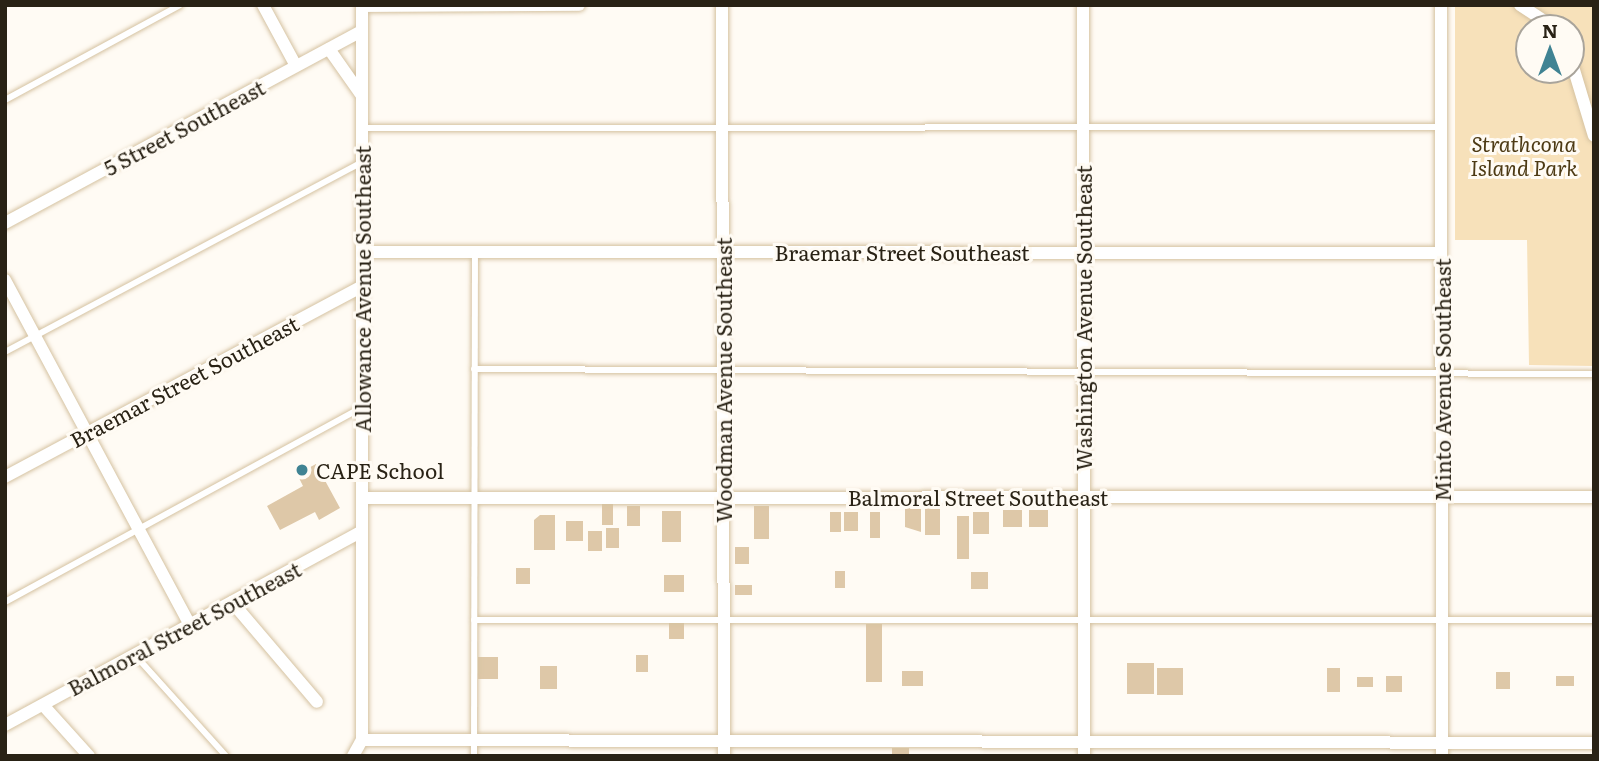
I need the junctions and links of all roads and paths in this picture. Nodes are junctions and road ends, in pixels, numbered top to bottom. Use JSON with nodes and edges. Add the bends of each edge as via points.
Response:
{"nodes":[{"id":1,"x":180,"y":5,"type":"edge"},
{"id":2,"x":263,"y":5,"type":"edge"},
{"id":3,"x":579,"y":5,"type":"edge"},
{"id":4,"x":722,"y":5,"type":"edge"},
{"id":5,"x":1083,"y":5,"type":"edge"},
{"id":6,"x":1441,"y":5,"type":"edge"},
{"id":7,"x":362,"y":6,"type":"edge"},
{"id":8,"x":362,"y":31,"type":"junction"},
{"id":9,"x":329,"y":48,"type":"junction"},
{"id":10,"x":296,"y":66,"type":"junction"},
{"id":11,"x":1578,"y":84,"type":"edge"},
{"id":12,"x":362,"y":96,"type":"junction"},
{"id":13,"x":5,"y":100,"type":"edge"},
{"id":14,"x":1441,"y":127,"type":"junction"},
{"id":15,"x":362,"y":128,"type":"junction"},
{"id":16,"x":722,"y":128,"type":"junction"},
{"id":17,"x":1083,"y":128,"type":"junction"},
{"id":18,"x":1594,"y":136,"type":"edge"},
{"id":19,"x":362,"y":162,"type":"junction"},
{"id":20,"x":5,"y":223,"type":"edge"},
{"id":21,"x":362,"y":252,"type":"junction"},
{"id":22,"x":475,"y":252,"type":"junction"},
{"id":23,"x":723,"y":252,"type":"junction"},
{"id":24,"x":1083,"y":252,"type":"junction"},
{"id":25,"x":1441,"y":253,"type":"junction"},
{"id":26,"x":5,"y":280,"type":"edge"},
{"id":27,"x":362,"y":286,"type":"junction"},
{"id":28,"x":36,"y":336,"type":"junction"},
{"id":29,"x":5,"y":352,"type":"edge"},
{"id":30,"x":474,"y":369,"type":"junction"},
{"id":31,"x":723,"y":370,"type":"junction"},
{"id":32,"x":1083,"y":372,"type":"junction"},
{"id":33,"x":1441,"y":373,"type":"junction"},
{"id":34,"x":1592,"y":374,"type":"dead end"},
{"id":35,"x":362,"y":407,"type":"junction"},
{"id":36,"x":88,"y":433,"type":"junction"},
{"id":37,"x":5,"y":477,"type":"edge"},
{"id":38,"x":1594,"y":496,"type":"edge"},
{"id":39,"x":723,"y":497,"type":"junction"},
{"id":40,"x":1083,"y":497,"type":"junction"},
{"id":41,"x":1442,"y":497,"type":"junction"},
{"id":42,"x":362,"y":498,"type":"junction"},
{"id":43,"x":474,"y":498,"type":"junction"},
{"id":44,"x":140,"y":528,"type":"junction"},
{"id":45,"x":362,"y":531,"type":"junction"},
{"id":46,"x":5,"y":602,"type":"edge"},
{"id":47,"x":232,"y":602,"type":"junction"},
{"id":48,"x":474,"y":620,"type":"junction"},
{"id":49,"x":724,"y":620,"type":"junction"},
{"id":50,"x":1083,"y":620,"type":"junction"},
{"id":51,"x":1442,"y":620,"type":"junction"},
{"id":52,"x":1594,"y":620,"type":"edge"},
{"id":53,"x":190,"y":625,"type":"junction"},
{"id":54,"x":135,"y":655,"type":"junction"},
{"id":55,"x":317,"y":702,"type":"dead end"},
{"id":56,"x":43,"y":705,"type":"junction"},
{"id":57,"x":5,"y":725,"type":"edge"},
{"id":58,"x":362,"y":740,"type":"junction"},
{"id":59,"x":474,"y":740,"type":"junction"},
{"id":60,"x":724,"y":741,"type":"junction"},
{"id":61,"x":1083,"y":742,"type":"junction"},
{"id":62,"x":1594,"y":743,"type":"edge"},
{"id":63,"x":1442,"y":749,"type":"edge"},
{"id":64,"x":89,"y":756,"type":"edge"},
{"id":65,"x":226,"y":756,"type":"edge"},
{"id":66,"x":353,"y":756,"type":"edge"},
{"id":67,"x":474,"y":756,"type":"edge"},
{"id":68,"x":724,"y":756,"type":"edge"},
{"id":69,"x":1084,"y":756,"type":"edge"}],
"edges":[{"from":1,"to":13,"type":"lane"},
{"from":2,"to":10,"type":"street"},
{"from":3,"to":7,"type":"street"},
{"from":4,"to":16,"type":"street","name":"Woodman Avenue Southeast"},
{"from":5,"to":17,"type":"street","name":"Washington Avenue Southeast"},
{"from":6,"to":14,"type":"street","name":"Minto Avenue Southeast"},
{"from":7,"to":8,"type":"street","name":"Allowance Avenue Southeast"},
{"from":8,"to":9,"type":"street","name":"5 Street Southeast"},
{"from":8,"to":12,"type":"street","name":"Allowance Avenue Southeast"},
{"from":9,"to":10,"type":"street","name":"5 Street Southeast"},
{"from":9,"to":12,"type":"street"},
{"from":10,"to":20,"type":"street","name":"5 Street Southeast"},
{"from":11,"to":18,"type":"street"},
{"from":12,"to":15,"type":"street","name":"Allowance Avenue Southeast"},
{"from":14,"to":17,"type":"lane"},
{"from":14,"to":25,"type":"street","name":"Minto Avenue Southeast"},
{"from":15,"to":16,"type":"lane"},
{"from":15,"to":19,"type":"street","name":"Allowance Avenue Southeast"},
{"from":16,"to":17,"type":"lane"},
{"from":16,"to":23,"type":"street","name":"Woodman Avenue Southeast"},
{"from":17,"to":24,"type":"street","name":"Washington Avenue Southeast"},
{"from":19,"to":21,"type":"street","name":"Allowance Avenue Southeast"},
{"from":19,"to":28,"type":"lane"},
{"from":21,"to":22,"type":"street","name":"Braemar Street Southeast"},
{"from":21,"to":27,"type":"street","name":"Allowance Avenue Southeast"},
{"from":22,"to":23,"type":"street","name":"Braemar Street Southeast"},
{"from":22,"to":30,"type":"lane"},
{"from":23,"to":24,"type":"street","name":"Braemar Street Southeast"},
{"from":23,"to":31,"type":"street","name":"Woodman Avenue Southeast"},
{"from":24,"to":25,"type":"street","name":"Braemar Street Southeast"},
{"from":24,"to":32,"type":"street","name":"Washington Avenue Southeast"},
{"from":25,"to":33,"type":"street","name":"Minto Avenue Southeast"},
{"from":26,"to":28,"type":"street"},
{"from":27,"to":35,"type":"street","name":"Allowance Avenue Southeast"},
{"from":27,"to":36,"type":"street","name":"Braemar Street Southeast"},
{"from":28,"to":29,"type":"lane"},
{"from":28,"to":36,"type":"street"},
{"from":30,"to":31,"type":"lane"},
{"from":30,"to":43,"type":"lane"},
{"from":31,"to":32,"type":"lane"},
{"from":31,"to":39,"type":"street","name":"Woodman Avenue Southeast"},
{"from":32,"to":33,"type":"lane"},
{"from":32,"to":40,"type":"street","name":"Washington Avenue Southeast"},
{"from":33,"to":34,"type":"lane"},
{"from":33,"to":41,"type":"street","name":"Minto Avenue Southeast"},
{"from":35,"to":42,"type":"street","name":"Allowance Avenue Southeast"},
{"from":35,"to":44,"type":"lane"},
{"from":36,"to":37,"type":"street","name":"Braemar Street Southeast"},
{"from":36,"to":44,"type":"street"},
{"from":38,"to":41,"type":"street","name":"Balmoral Street Southeast"},
{"from":39,"to":40,"type":"street","name":"Balmoral Street Southeast"},
{"from":39,"to":43,"type":"street","name":"Balmoral Street Southeast"},
{"from":39,"to":49,"type":"street","name":"Woodman Avenue Southeast"},
{"from":40,"to":41,"type":"street","name":"Balmoral Street Southeast"},
{"from":40,"to":50,"type":"street","name":"Washington Avenue Southeast"},
{"from":41,"to":51,"type":"street","name":"Minto Avenue Southeast"},
{"from":42,"to":43,"type":"street","name":"Balmoral Street Southeast"},
{"from":42,"to":45,"type":"street","name":"Allowance Avenue Southeast"},
{"from":43,"to":48,"type":"lane"},
{"from":44,"to":46,"type":"lane"},
{"from":44,"to":53,"type":"street"},
{"from":45,"to":47,"type":"street","name":"Balmoral Street Southeast"},
{"from":45,"to":58,"type":"street","name":"Allowance Avenue Southeast"},
{"from":47,"to":53,"type":"street","name":"Balmoral Street Southeast"},
{"from":47,"to":55,"type":"street"},
{"from":48,"to":49,"type":"lane"},
{"from":48,"to":59,"type":"lane"},
{"from":49,"to":50,"type":"lane"},
{"from":49,"to":60,"type":"street","name":"Woodman Avenue Southeast"},
{"from":50,"to":51,"type":"lane"},
{"from":50,"to":61,"type":"street","name":"Washington Avenue Southeast"},
{"from":51,"to":52,"type":"lane"},
{"from":51,"to":63,"type":"street","name":"Minto Avenue Southeast"},
{"from":53,"to":54,"type":"street","name":"Balmoral Street Southeast"},
{"from":54,"to":56,"type":"street","name":"Balmoral Street Southeast"},
{"from":54,"to":65,"type":"lane"},
{"from":56,"to":57,"type":"street","name":"Balmoral Street Southeast"},
{"from":56,"to":64,"type":"street"},
{"from":58,"to":59,"type":"street"},
{"from":58,"to":66,"type":"street"},
{"from":59,"to":60,"type":"street"},
{"from":59,"to":67,"type":"lane"},
{"from":60,"to":61,"type":"street"},
{"from":60,"to":68,"type":"street","name":"Woodman Avenue Southeast"},
{"from":61,"to":63,"type":"street"},
{"from":61,"to":69,"type":"street","name":"Washington Avenue Southeast"},
{"from":62,"to":63,"type":"street"}]}
